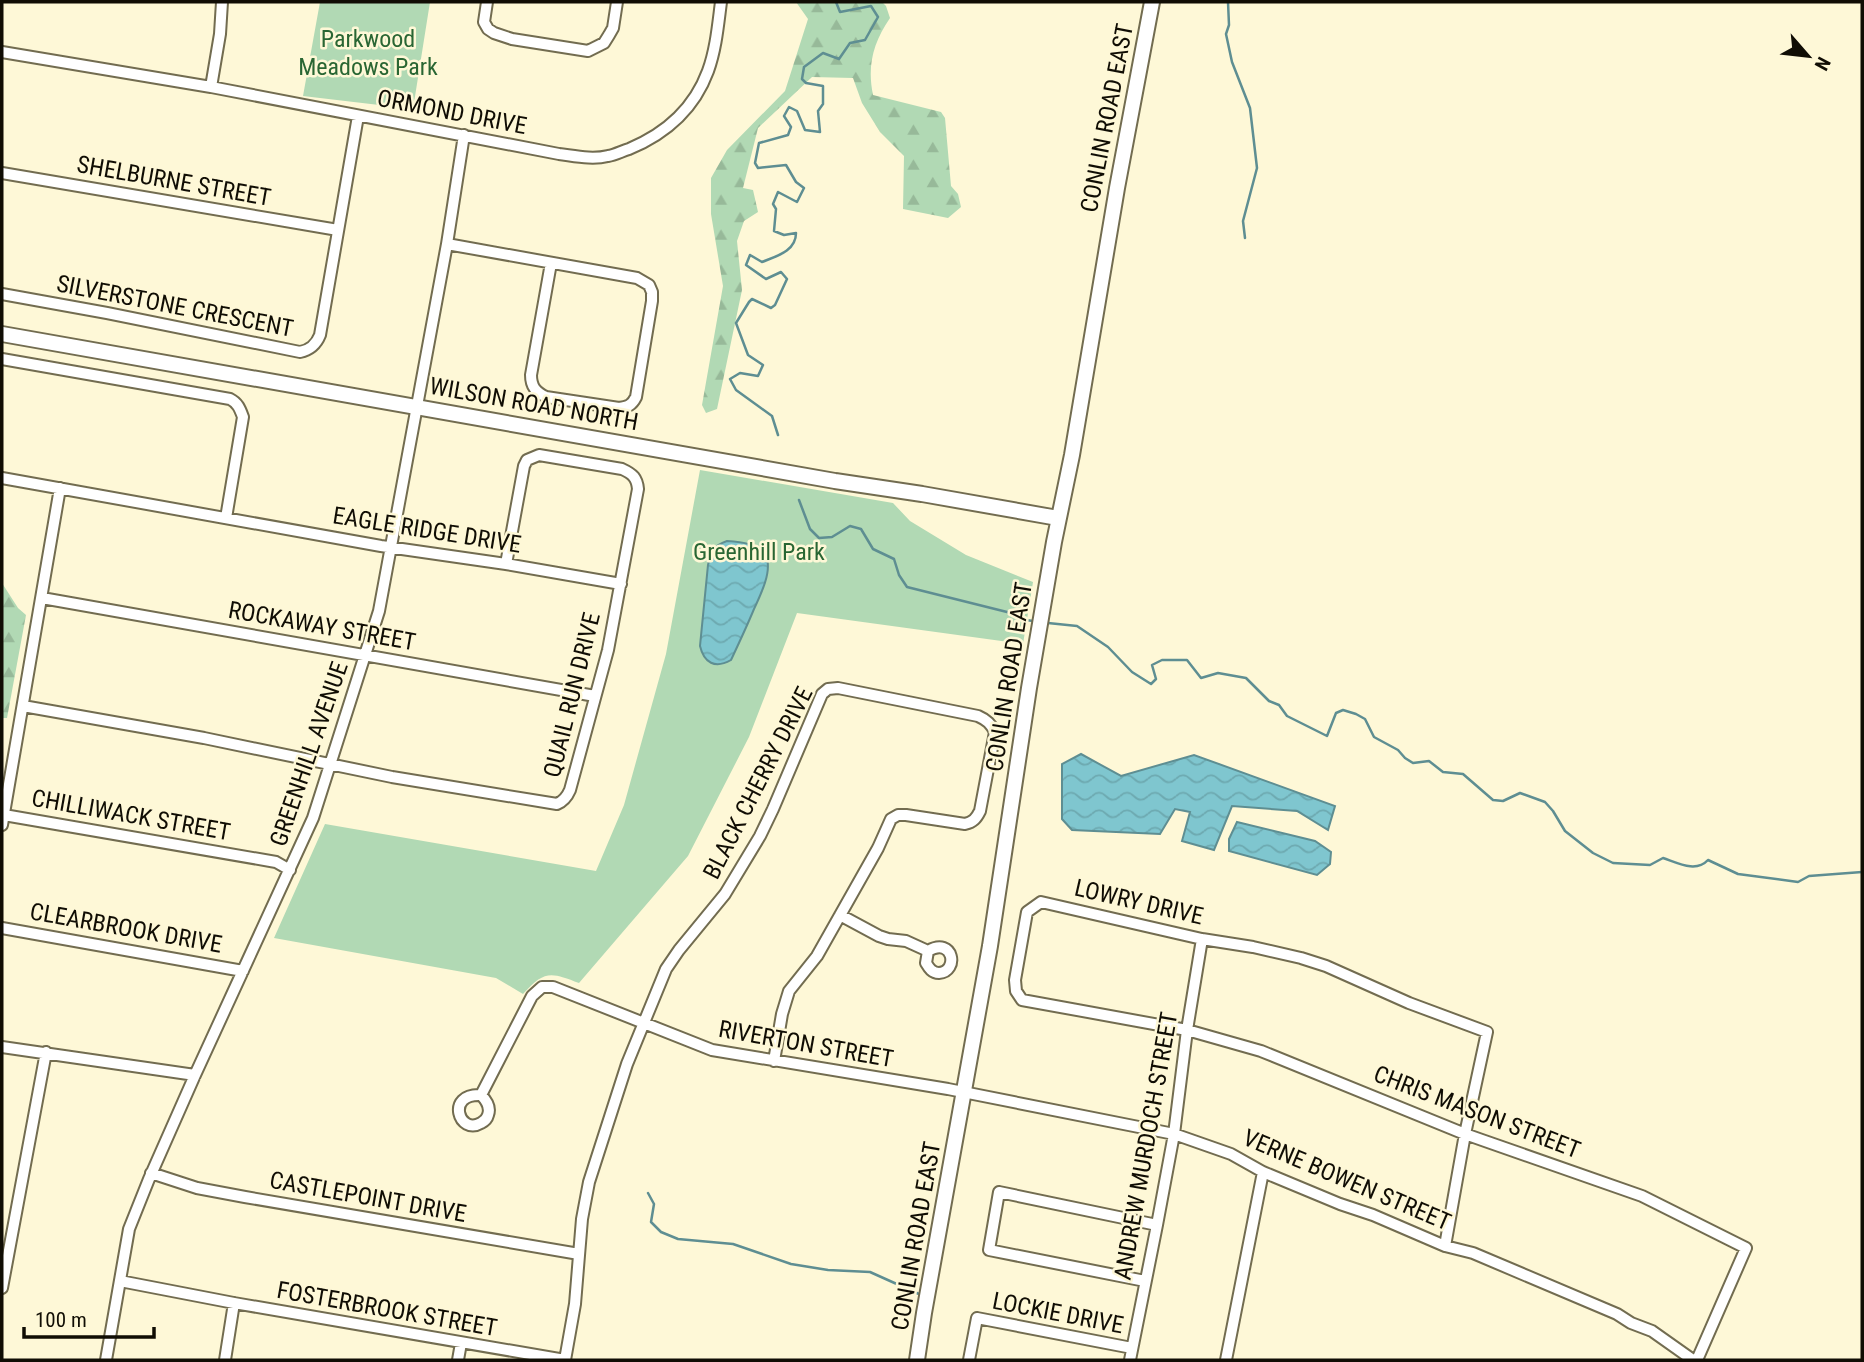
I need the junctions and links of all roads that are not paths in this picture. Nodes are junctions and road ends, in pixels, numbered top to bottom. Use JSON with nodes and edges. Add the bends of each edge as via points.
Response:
{"nodes":[{"id":1,"x":222,"y":2,"type":"edge"},
{"id":2,"x":487,"y":2,"type":"edge"},
{"id":3,"x":617,"y":2,"type":"edge"},
{"id":4,"x":721,"y":2,"type":"edge"},
{"id":5,"x":1152,"y":2,"type":"edge"},
{"id":6,"x":2,"y":52,"type":"edge"},
{"id":7,"x":211,"y":87,"type":"junction"},
{"id":8,"x":358,"y":116,"type":"junction"},
{"id":9,"x":464,"y":135,"type":"junction"},
{"id":10,"x":2,"y":173,"type":"edge"},
{"id":11,"x":338,"y":230,"type":"junction"},
{"id":12,"x":447,"y":244,"type":"junction"},
{"id":13,"x":551,"y":263,"type":"junction"},
{"id":14,"x":2,"y":294,"type":"edge"},
{"id":15,"x":2,"y":334,"type":"edge"},
{"id":16,"x":2,"y":359,"type":"edge"},
{"id":17,"x":417,"y":407,"type":"junction"},
{"id":18,"x":2,"y":478,"type":"edge"},
{"id":19,"x":60,"y":488,"type":"junction"},
{"id":20,"x":226,"y":518,"type":"junction"},
{"id":21,"x":1058,"y":519,"type":"junction"},
{"id":22,"x":391,"y":547,"type":"junction"},
{"id":23,"x":506,"y":564,"type":"junction"},
{"id":24,"x":621,"y":584,"type":"junction"},
{"id":25,"x":42,"y":598,"type":"junction"},
{"id":26,"x":365,"y":656,"type":"junction"},
{"id":27,"x":595,"y":696,"type":"junction"},
{"id":28,"x":23,"y":706,"type":"junction"},
{"id":29,"x":331,"y":764,"type":"junction"},
{"id":30,"x":3,"y":820,"type":"edge"},
{"id":31,"x":290,"y":870,"type":"junction"},
{"id":32,"x":841,"y":915,"type":"junction"},
{"id":33,"x":2,"y":928,"type":"edge"},
{"id":34,"x":1202,"y":939,"type":"junction"},
{"id":35,"x":928,"y":951,"type":"dead end"},
{"id":36,"x":243,"y":971,"type":"junction"},
{"id":37,"x":644,"y":1024,"type":"junction"},
{"id":38,"x":1187,"y":1030,"type":"junction"},
{"id":39,"x":2,"y":1047,"type":"edge"},
{"id":40,"x":46,"y":1052,"type":"junction"},
{"id":41,"x":774,"y":1061,"type":"junction"},
{"id":42,"x":195,"y":1075,"type":"junction"},
{"id":43,"x":964,"y":1093,"type":"junction"},
{"id":44,"x":481,"y":1095,"type":"dead end"},
{"id":45,"x":1174,"y":1134,"type":"junction"},
{"id":46,"x":1465,"y":1134,"type":"junction"},
{"id":47,"x":1263,"y":1172,"type":"junction"},
{"id":48,"x":152,"y":1173,"type":"junction"},
{"id":49,"x":1157,"y":1226,"type":"junction"},
{"id":50,"x":1445,"y":1246,"type":"junction"},
{"id":51,"x":1746,"y":1248,"type":"joint"},
{"id":52,"x":579,"y":1254,"type":"junction"},
{"id":53,"x":120,"y":1281,"type":"junction"},
{"id":54,"x":1145,"y":1281,"type":"junction"},
{"id":55,"x":2,"y":1288,"type":"edge"},
{"id":56,"x":234,"y":1303,"type":"junction"},
{"id":57,"x":461,"y":1343,"type":"junction"},
{"id":58,"x":1132,"y":1348,"type":"junction"},
{"id":59,"x":106,"y":1360,"type":"edge"},
{"id":60,"x":225,"y":1360,"type":"edge"},
{"id":61,"x":458,"y":1360,"type":"edge"},
{"id":62,"x":565,"y":1360,"type":"edge"},
{"id":63,"x":917,"y":1360,"type":"edge"},
{"id":64,"x":969,"y":1360,"type":"edge"},
{"id":65,"x":1130,"y":1360,"type":"edge"},
{"id":66,"x":1226,"y":1360,"type":"edge"},
{"id":67,"x":1695,"y":1360,"type":"edge"}],
"edges":[{"from":1,"to":7,"type":"street"},
{"from":2,"to":3,"type":"street","via":[[484,22],[494,33],[588,51],[610,35]]},
{"from":4,"to":9,"type":"street","name":"ORMOND DRIVE","via":[[714,48],[701,86],[672,124],[653,138],[608,156],[588,158]]},
{"from":5,"to":21,"type":"street","name":"CONLIN ROAD EAST"},
{"from":6,"to":7,"type":"street","name":"ORMOND DRIVE"},
{"from":7,"to":8,"type":"street","name":"ORMOND DRIVE"},
{"from":8,"to":9,"type":"street","name":"ORMOND DRIVE"},
{"from":8,"to":11,"type":"street","name":"SILVERSTONE CRESCENT"},
{"from":9,"to":12,"type":"street","name":"GREENHILL AVENUE"},
{"from":10,"to":11,"type":"street","name":"SHELBURNE STREET"},
{"from":11,"to":14,"type":"street","name":"SILVERSTONE CRESCENT","via":[[318,342],[300,352]]},
{"from":12,"to":13,"type":"street"},
{"from":12,"to":17,"type":"street","name":"GREENHILL AVENUE"},
{"from":13,"to":13,"type":"street","via":[[531,375],[534,389],[546,397],[627,407],[636,397],[652,301],[649,285],[637,278]]},
{"from":15,"to":17,"type":"street","name":"WILSON ROAD NORTH"},
{"from":16,"to":20,"type":"street","via":[[235,402],[243,417]]},
{"from":17,"to":21,"type":"street","name":"WILSON ROAD NORTH"},
{"from":17,"to":22,"type":"street","name":"GREENHILL AVENUE"},
{"from":18,"to":19,"type":"street","name":"EAGLE RIDGE DRIVE"},
{"from":19,"to":20,"type":"street","name":"EAGLE RIDGE DRIVE"},
{"from":19,"to":25,"type":"street"},
{"from":20,"to":22,"type":"street","name":"EAGLE RIDGE DRIVE"},
{"from":21,"to":43,"type":"street","name":"CONLIN ROAD EAST"},
{"from":22,"to":23,"type":"street","name":"EAGLE RIDGE DRIVE"},
{"from":22,"to":26,"type":"street","name":"GREENHILL AVENUE"},
{"from":23,"to":24,"type":"street","name":"EAGLE RIDGE DRIVE"},
{"from":23,"to":24,"type":"street","name":"QUAIL RUN DRIVE","via":[[524,466],[540,454],[622,469],[637,480]]},
{"from":24,"to":27,"type":"street","name":"QUAIL RUN DRIVE"},
{"from":25,"to":26,"type":"street","name":"ROCKAWAY STREET"},
{"from":25,"to":28,"type":"street"},
{"from":26,"to":27,"type":"street","name":"ROCKAWAY STREET"},
{"from":26,"to":29,"type":"street","name":"GREENHILL AVENUE"},
{"from":27,"to":29,"type":"street","name":"QUAIL RUN DRIVE","via":[[570,790],[557,804]]},
{"from":28,"to":29,"type":"street","name":"QUAIL RUN DRIVE"},
{"from":28,"to":30,"type":"street"},
{"from":29,"to":31,"type":"street","name":"GREENHILL AVENUE"},
{"from":30,"to":31,"type":"street","name":"CHILLIWACK STREET","via":[[276,862]]},
{"from":31,"to":36,"type":"street","name":"GREENHILL AVENUE"},
{"from":32,"to":35,"type":"street","via":[[879,936]]},
{"from":32,"to":37,"type":"street","name":"BLACK CHERRY DRIVE","via":[[891,819],[906,815],[965,824],[977,818],[995,732],[986,720],[838,688],[822,694],[760,836],[725,894],[666,969]]},
{"from":32,"to":41,"type":"street","name":"BLACK CHERRY DRIVE","via":[[789,991]]},
{"from":33,"to":36,"type":"street","name":"CLEARBROOK DRIVE"},
{"from":34,"to":38,"type":"street","name":"ANDREW MURDOCH STREET"},
{"from":34,"to":38,"type":"street","name":"LOWRY DRIVE","via":[[1041,902],[1027,912],[1015,980],[1022,1000]]},
{"from":34,"to":46,"type":"street","name":"LOWRY DRIVE","via":[[1326,966],[1487,1032]]},
{"from":36,"to":42,"type":"street","name":"GREENHILL AVENUE"},
{"from":37,"to":41,"type":"street","name":"RIVERTON STREET","via":[[712,1050]]},
{"from":37,"to":44,"type":"street","name":"RIVERTON STREET","via":[[553,987],[542,987],[532,996]]},
{"from":37,"to":52,"type":"street","name":"BLACK CHERRY DRIVE","via":[[593,1166]]},
{"from":38,"to":45,"type":"street","name":"ANDREW MURDOCH STREET"},
{"from":38,"to":46,"type":"street","name":"CHRIS MASON STREET","via":[[1261,1051]]},
{"from":39,"to":40,"type":"street"},
{"from":40,"to":42,"type":"street"},
{"from":40,"to":55,"type":"street"},
{"from":41,"to":43,"type":"street","name":"RIVERTON STREET"},
{"from":42,"to":48,"type":"street","name":"GREENHILL AVENUE"},
{"from":43,"to":45,"type":"street","name":"VERNE BOWEN STREET"},
{"from":43,"to":63,"type":"street","name":"CONLIN ROAD EAST"},
{"from":45,"to":47,"type":"street","name":"VERNE BOWEN STREET","via":[[1231,1154]]},
{"from":45,"to":49,"type":"street","name":"ANDREW MURDOCH STREET"},
{"from":46,"to":50,"type":"street"},
{"from":46,"to":51,"type":"street","name":"CHRIS MASON STREET","via":[[1642,1196]]},
{"from":47,"to":50,"type":"street","name":"VERNE BOWEN STREET"},
{"from":47,"to":66,"type":"street"},
{"from":48,"to":52,"type":"street","name":"CASTLEPOINT DRIVE","via":[[197,1188]]},
{"from":48,"to":53,"type":"street","name":"GREENHILL AVENUE","via":[[129,1229]]},
{"from":49,"to":54,"type":"street","name":"ANDREW MURDOCH STREET"},
{"from":49,"to":54,"type":"street","via":[[999,1192],[989,1250]]},
{"from":50,"to":67,"type":"street","name":"VERNE BOWEN STREET","via":[[1618,1314]]},
{"from":51,"to":67,"type":"street","name":"VERNE BOWEN STREET"},
{"from":52,"to":62,"type":"street","name":"BLACK CHERRY DRIVE"},
{"from":53,"to":56,"type":"street","name":"FOSTERBROOK STREET"},
{"from":53,"to":59,"type":"street","name":"GREENHILL AVENUE"},
{"from":54,"to":58,"type":"street","name":"ANDREW MURDOCH STREET"},
{"from":56,"to":57,"type":"street","name":"FOSTERBROOK STREET"},
{"from":56,"to":60,"type":"street"},
{"from":57,"to":61,"type":"street"},
{"from":57,"to":62,"type":"street","name":"FOSTERBROOK STREET"},
{"from":58,"to":64,"type":"street","name":"LOCKIE DRIVE","via":[[977,1318]]},
{"from":58,"to":65,"type":"street","name":"ANDREW MURDOCH STREET"}]}
